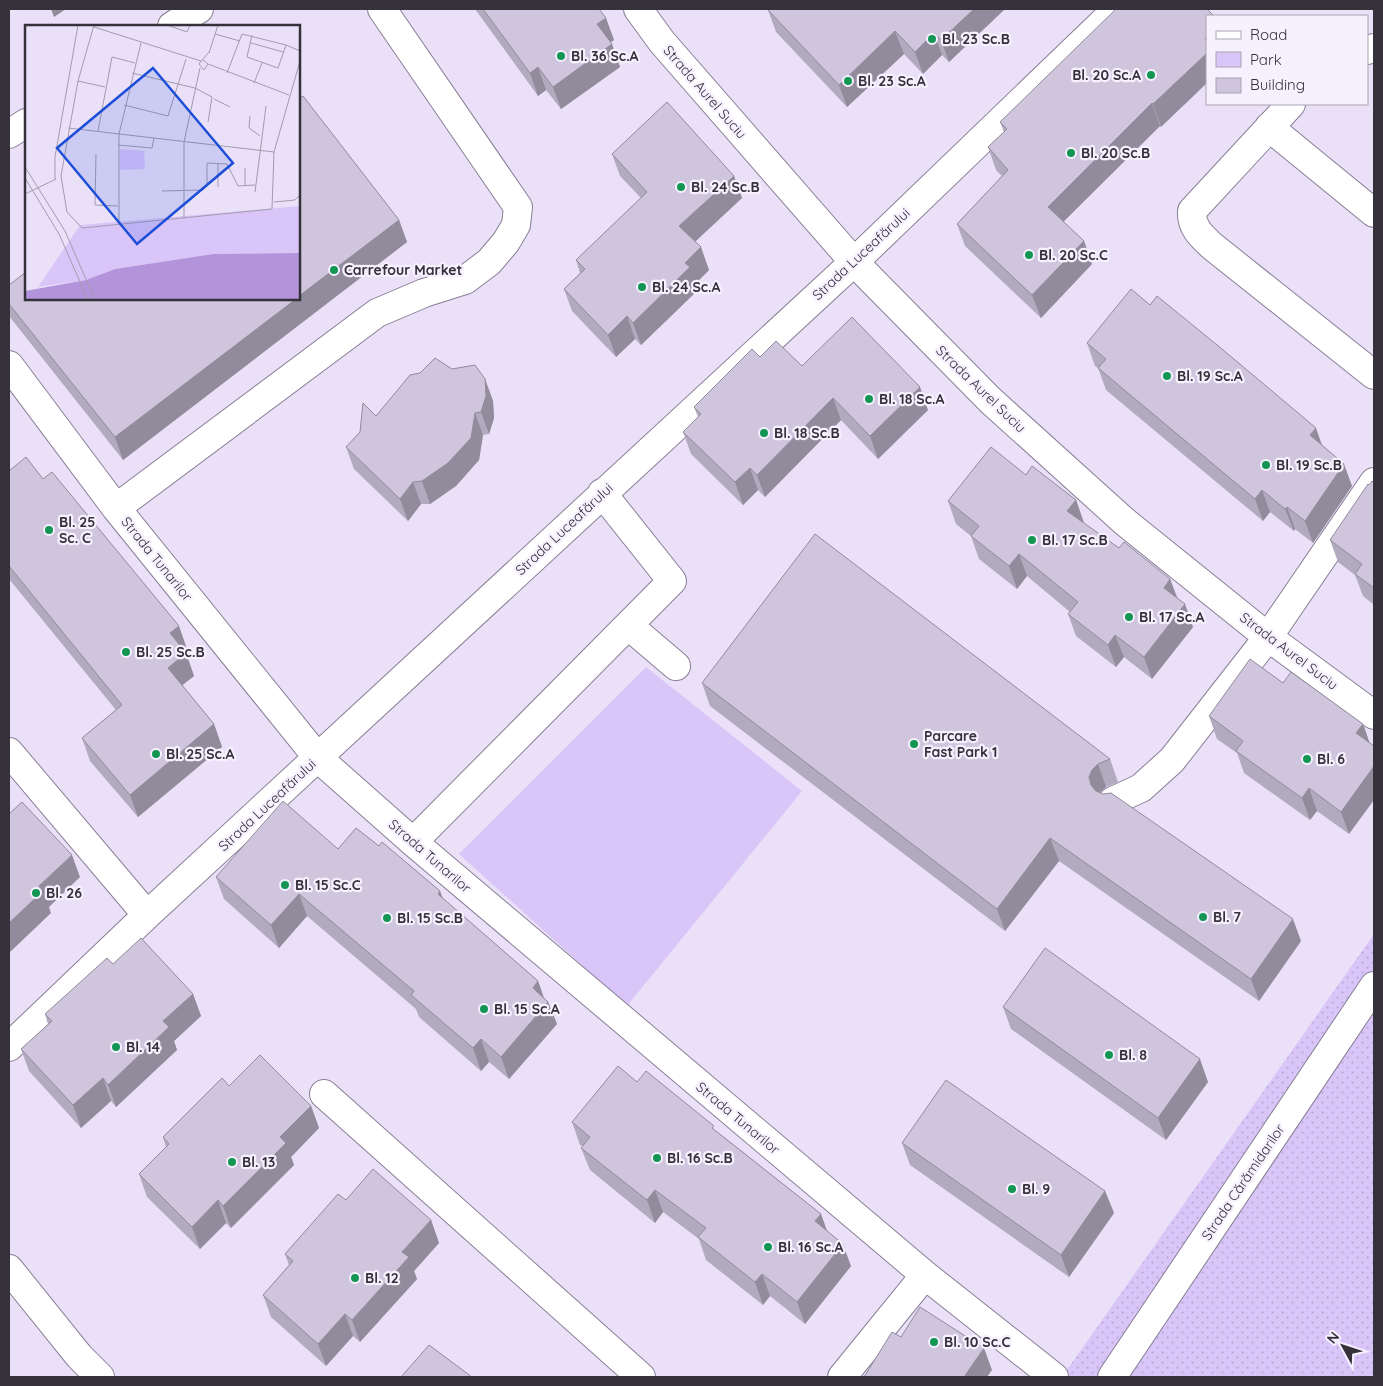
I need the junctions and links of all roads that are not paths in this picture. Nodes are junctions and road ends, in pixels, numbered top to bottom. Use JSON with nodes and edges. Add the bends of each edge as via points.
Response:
{"nodes":[{"id":1,"x":199,"y":9,"type":"edge"},
{"id":2,"x":382,"y":9,"type":"edge"},
{"id":3,"x":638,"y":9,"type":"edge"},
{"id":4,"x":1117,"y":9,"type":"edge"},
{"id":5,"x":174,"y":25,"type":"edge"},
{"id":6,"x":1290,"y":105,"type":"edge"},
{"id":7,"x":25,"y":124,"type":"edge"},
{"id":8,"x":1269,"y":127,"type":"junction"},
{"id":9,"x":9,"y":134,"type":"edge"},
{"id":10,"x":1374,"y":213,"type":"edge"},
{"id":11,"x":854,"y":262,"type":"junction"},
{"id":12,"x":9,"y":365,"type":"edge"},
{"id":13,"x":1374,"y":375,"type":"edge"},
{"id":14,"x":1374,"y":482,"type":"edge"},
{"id":15,"x":602,"y":493,"type":"junction"},
{"id":16,"x":116,"y":508,"type":"junction"},
{"id":17,"x":629,"y":626,"type":"junction"},
{"id":18,"x":1268,"y":637,"type":"junction"},
{"id":19,"x":676,"y":666,"type":"dead end"},
{"id":20,"x":1374,"y":715,"type":"edge"},
{"id":21,"x":9,"y":752,"type":"edge"},
{"id":22,"x":318,"y":758,"type":"junction"},
{"id":23,"x":1113,"y":801,"type":"edge"},
{"id":24,"x":413,"y":842,"type":"junction"},
{"id":25,"x":148,"y":915,"type":"junction"},
{"id":26,"x":1374,"y":986,"type":"edge"},
{"id":27,"x":9,"y":1047,"type":"edge"},
{"id":28,"x":324,"y":1094,"type":"dead end"},
{"id":29,"x":9,"y":1269,"type":"edge"},
{"id":30,"x":925,"y":1275,"type":"junction"},
{"id":31,"x":100,"y":1377,"type":"edge"},
{"id":32,"x":641,"y":1377,"type":"edge"},
{"id":33,"x":842,"y":1377,"type":"edge"},
{"id":34,"x":1054,"y":1377,"type":"edge"},
{"id":35,"x":1112,"y":1377,"type":"edge"}],
"edges":[{"from":1,"to":5,"type":"street"},
{"from":2,"to":16,"type":"street","via":[[518,207],[516,226],[490,262],[465,280],[377,313]]},
{"from":3,"to":11,"type":"street","name":"Strada Aurel Suciu","via":[[662,42]]},
{"from":4,"to":11,"type":"street","name":"Strada Luceafărului"},
{"from":6,"to":8,"type":"street"},
{"from":7,"to":9,"type":"street"},
{"from":8,"to":10,"type":"street"},
{"from":8,"to":13,"type":"street","via":[[1192,211],[1191,221],[1212,246]]},
{"from":11,"to":15,"type":"street","name":"Strada Luceafărului"},
{"from":11,"to":18,"type":"street","name":"Strada Aurel Suciu","via":[[990,400],[1124,522]]},
{"from":12,"to":16,"type":"street","name":"Strada Tunarilor"},
{"from":14,"to":18,"type":"street"},
{"from":15,"to":17,"type":"street","via":[[672,581]]},
{"from":15,"to":22,"type":"street","name":"Strada Luceafărului"},
{"from":16,"to":22,"type":"street","name":"Strada Tunarilor"},
{"from":17,"to":19,"type":"street"},
{"from":17,"to":24,"type":"street"},
{"from":18,"to":20,"type":"street","name":"Strada Aurel Suciu"},
{"from":18,"to":23,"type":"street","via":[[1172,760],[1141,788]]},
{"from":21,"to":25,"type":"street"},
{"from":22,"to":24,"type":"street","name":"Strada Tunarilor"},
{"from":22,"to":25,"type":"street","name":"Strada Luceafărului"},
{"from":24,"to":30,"type":"street","name":"Strada Tunarilor"},
{"from":25,"to":27,"type":"street","name":"Strada Luceafărului"},
{"from":26,"to":35,"type":"street","name":"Strada Cărămidarilor"},
{"from":28,"to":32,"type":"street"},
{"from":29,"to":31,"type":"street","via":[[78,1356]]},
{"from":30,"to":33,"type":"street"},
{"from":30,"to":34,"type":"street","name":"Strada Tunarilor"}]}
